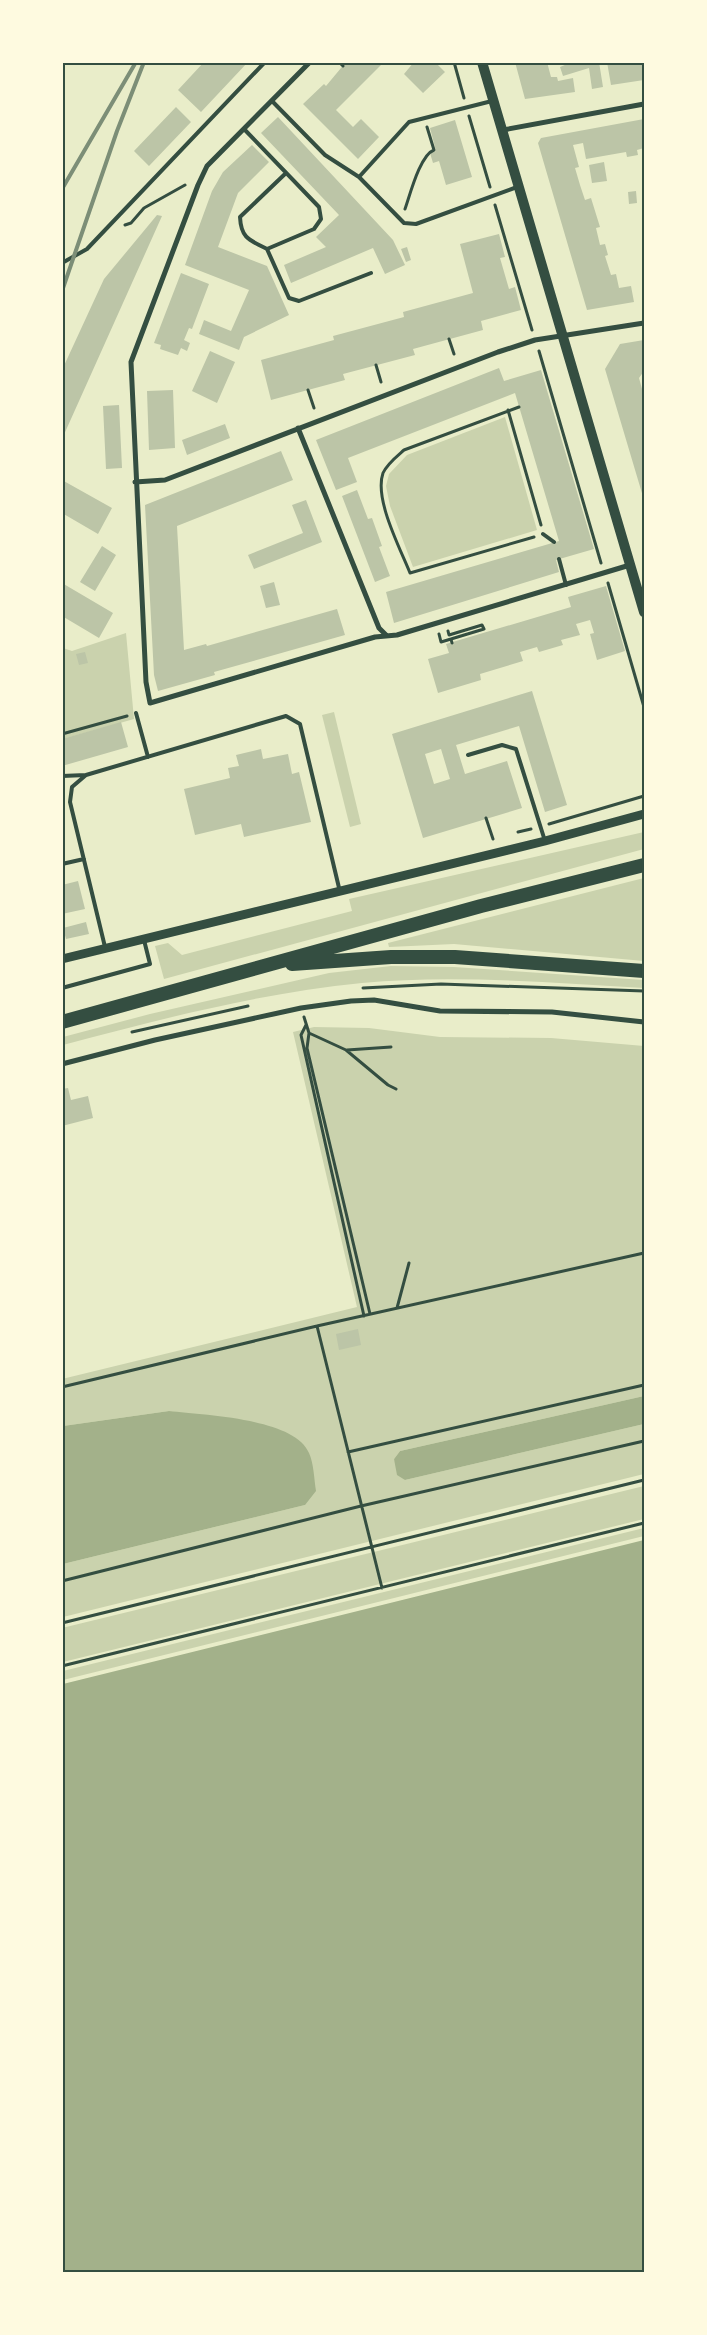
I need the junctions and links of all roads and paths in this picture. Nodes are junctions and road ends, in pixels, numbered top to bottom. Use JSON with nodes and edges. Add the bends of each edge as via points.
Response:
{"nodes":[{"id":1,"x":265,"y":62,"type":"edge"},
{"id":2,"x":310,"y":62,"type":"edge"},
{"id":3,"x":339,"y":62,"type":"edge"},
{"id":4,"x":482,"y":62,"type":"edge"},
{"id":5,"x":343,"y":66,"type":"dead end"},
{"id":6,"x":494,"y":100,"type":"junction"},
{"id":7,"x":272,"y":101,"type":"junction"},
{"id":8,"x":644,"y":104,"type":"edge"},
{"id":9,"x":436,"y":123,"type":"dead end"},
{"id":10,"x":244,"y":129,"type":"junction"},
{"id":11,"x":503,"y":130,"type":"junction"},
{"id":12,"x":286,"y":173,"type":"junction"},
{"id":13,"x":359,"y":177,"type":"junction"},
{"id":14,"x":198,"y":186,"type":"junction"},
{"id":15,"x":519,"y":186,"type":"junction"},
{"id":16,"x":115,"y":217,"type":"junction"},
{"id":17,"x":400,"y":219,"type":"junction"},
{"id":18,"x":267,"y":249,"type":"junction"},
{"id":19,"x":62,"y":262,"type":"edge"},
{"id":20,"x":371,"y":272,"type":"dead end"},
{"id":21,"x":644,"y":324,"type":"edge"},
{"id":22,"x":562,"y":337,"type":"junction"},
{"id":23,"x":449,"y":339,"type":"dead end"},
{"id":24,"x":539,"y":351,"type":"dead end"},
{"id":25,"x":454,"y":354,"type":"dead end"},
{"id":26,"x":376,"y":365,"type":"dead end"},
{"id":27,"x":381,"y":382,"type":"dead end"},
{"id":28,"x":308,"y":390,"type":"dead end"},
{"id":29,"x":519,"y":407,"type":"dead end"},
{"id":30,"x":314,"y":408,"type":"dead end"},
{"id":31,"x":508,"y":410,"type":"junction"},
{"id":32,"x":298,"y":428,"type":"junction"},
{"id":33,"x":135,"y":482,"type":"junction"},
{"id":34,"x":543,"y":534,"type":"junction"},
{"id":35,"x":554,"y":542,"type":"dead end"},
{"id":36,"x":559,"y":559,"type":"dead end"},
{"id":37,"x":602,"y":565,"type":"dead end"},
{"id":38,"x":631,"y":565,"type":"junction"},
{"id":39,"x":608,"y":583,"type":"dead end"},
{"id":40,"x":566,"y":585,"type":"junction"},
{"id":41,"x":644,"y":612,"type":"edge"},
{"id":42,"x":448,"y":631,"type":"dead end"},
{"id":43,"x":438,"y":633,"type":"dead end"},
{"id":44,"x":386,"y":635,"type":"junction"},
{"id":45,"x":644,"y":707,"type":"edge"},
{"id":46,"x":136,"y":713,"type":"joint"},
{"id":47,"x":62,"y":734,"type":"edge"},
{"id":48,"x":468,"y":755,"type":"dead end"},
{"id":49,"x":148,"y":757,"type":"junction"},
{"id":50,"x":86,"y":775,"type":"junction"},
{"id":51,"x":62,"y":776,"type":"edge"},
{"id":52,"x":644,"y":814,"type":"edge"},
{"id":53,"x":486,"y":818,"type":"dead end"},
{"id":54,"x":493,"y":839,"type":"dead end"},
{"id":55,"x":544,"y":841,"type":"junction"},
{"id":56,"x":84,"y":859,"type":"junction"},
{"id":57,"x":62,"y":864,"type":"edge"},
{"id":58,"x":644,"y":865,"type":"edge"},
{"id":59,"x":340,"y":892,"type":"junction"},
{"id":60,"x":144,"y":939,"type":"junction"},
{"id":61,"x":105,"y":948,"type":"junction"},
{"id":62,"x":62,"y":959,"type":"edge"},
{"id":63,"x":258,"y":967,"type":"junction"},
{"id":64,"x":644,"y":971,"type":"edge"},
{"id":65,"x":62,"y":988,"type":"edge"},
{"id":66,"x":62,"y":1022,"type":"edge"},
{"id":67,"x":644,"y":1022,"type":"edge"},
{"id":68,"x":307,"y":1025,"type":"dead end"},
{"id":69,"x":391,"y":1046,"type":"dead end"},
{"id":70,"x":346,"y":1050,"type":"junction"},
{"id":71,"x":62,"y":1064,"type":"edge"},
{"id":72,"x":396,"y":1088,"type":"dead end"},
{"id":73,"x":644,"y":1253,"type":"edge"},
{"id":74,"x":409,"y":1263,"type":"dead end"},
{"id":75,"x":397,"y":1308,"type":"junction"},
{"id":76,"x":370,"y":1314,"type":"junction"},
{"id":77,"x":364,"y":1316,"type":"junction"},
{"id":78,"x":317,"y":1326,"type":"junction"},
{"id":79,"x":644,"y":1385,"type":"edge"},
{"id":80,"x":62,"y":1387,"type":"edge"},
{"id":81,"x":644,"y":1441,"type":"edge"},
{"id":82,"x":348,"y":1452,"type":"junction"},
{"id":83,"x":644,"y":1480,"type":"edge"},
{"id":84,"x":361,"y":1506,"type":"junction"},
{"id":85,"x":644,"y":1524,"type":"edge"},
{"id":86,"x":371,"y":1548,"type":"junction"},
{"id":87,"x":62,"y":1581,"type":"edge"},
{"id":88,"x":382,"y":1588,"type":"junction"},
{"id":89,"x":62,"y":1623,"type":"edge"},
{"id":90,"x":62,"y":1666,"type":"edge"}],
"edges":[{"from":1,"to":16,"type":"lane"},
{"from":2,"to":7,"type":"street"},
{"from":3,"to":5,"type":"path"},
{"from":4,"to":6,"type":"main road"},
{"from":6,"to":11,"type":"main road"},
{"from":6,"to":13,"type":"lane","via":[[409,122]]},
{"from":7,"to":10,"type":"street"},
{"from":7,"to":13,"type":"lane","via":[[325,155]]},
{"from":8,"to":11,"type":"street"},
{"from":9,"to":17,"type":"path","via":[[427,126],[434,150],[426,156],[419,170]]},
{"from":10,"to":12,"type":"lane"},
{"from":10,"to":14,"type":"street","via":[[212,161]]},
{"from":11,"to":15,"type":"main road"},
{"from":12,"to":18,"type":"lane","via":[[240,217],[241,230],[249,240]]},
{"from":12,"to":18,"type":"lane","via":[[319,207],[321,219],[314,229]]},
{"from":13,"to":17,"type":"lane"},
{"from":14,"to":16,"type":"path","via":[[187,184],[170,192],[144,208],[131,223],[125,225]]},
{"from":14,"to":33,"type":"street","via":[[131,362]]},
{"from":15,"to":17,"type":"lane","via":[[416,224],[404,223]]},
{"from":15,"to":22,"type":"main road"},
{"from":16,"to":19,"type":"lane","via":[[87,248]]},
{"from":18,"to":20,"type":"lane","via":[[289,298],[299,301]]},
{"from":21,"to":22,"type":"street"},
{"from":22,"to":32,"type":"street","via":[[535,340],[498,352]]},
{"from":22,"to":38,"type":"main road"},
{"from":23,"to":25,"type":"path"},
{"from":24,"to":37,"type":"path"},
{"from":26,"to":27,"type":"path"},
{"from":28,"to":30,"type":"path"},
{"from":29,"to":31,"type":"path"},
{"from":31,"to":34,"type":"path"},
{"from":31,"to":34,"type":"path","via":[[404,450],[384,472],[380,486],[385,508],[410,574]]},
{"from":32,"to":33,"type":"street","via":[[164,480]]},
{"from":32,"to":44,"type":"street","via":[[379,628]]},
{"from":33,"to":44,"type":"street","via":[[145,672],[150,703]]},
{"from":34,"to":35,"type":"lane"},
{"from":36,"to":40,"type":"lane"},
{"from":38,"to":40,"type":"street"},
{"from":38,"to":41,"type":"main road"},
{"from":39,"to":45,"type":"path"},
{"from":40,"to":44,"type":"street","via":[[397,635]]},
{"from":42,"to":43,"type":"path","via":[[449,635],[482,625],[484,629],[441,642]]},
{"from":46,"to":47,"type":"path"},
{"from":46,"to":49,"type":"lane"},
{"from":48,"to":55,"type":"lane","via":[[502,745],[516,748]]},
{"from":49,"to":50,"type":"lane"},
{"from":49,"to":59,"type":"lane","via":[[286,716],[294,719],[300,724]]},
{"from":50,"to":51,"type":"lane"},
{"from":50,"to":56,"type":"lane","via":[[72,787],[70,802]]},
{"from":52,"to":55,"type":"street"},
{"from":53,"to":54,"type":"path"},
{"from":55,"to":59,"type":"street"},
{"from":56,"to":57,"type":"lane"},
{"from":56,"to":61,"type":"lane"},
{"from":58,"to":63,"type":"highway"},
{"from":59,"to":60,"type":"street"},
{"from":60,"to":61,"type":"street"},
{"from":60,"to":65,"type":"lane","via":[[150,964]]},
{"from":61,"to":62,"type":"street"},
{"from":63,"to":64,"type":"highway","via":[[391,957],[454,957]]},
{"from":63,"to":66,"type":"highway"},
{"from":67,"to":71,"type":"street","via":[[552,1012],[440,1011],[374,1000],[351,1001],[301,1008]]},
{"from":68,"to":77,"type":"path","via":[[300,1035]]},
{"from":69,"to":70,"type":"path"},
{"from":70,"to":72,"type":"path"},
{"from":70,"to":76,"type":"path","via":[[309,1033],[307,1048]]},
{"from":73,"to":75,"type":"path"},
{"from":74,"to":75,"type":"path"},
{"from":75,"to":76,"type":"path"},
{"from":76,"to":77,"type":"path"},
{"from":77,"to":78,"type":"path"},
{"from":78,"to":80,"type":"path"},
{"from":78,"to":82,"type":"path"},
{"from":79,"to":82,"type":"path"},
{"from":81,"to":84,"type":"path"},
{"from":82,"to":84,"type":"path"},
{"from":83,"to":86,"type":"path"},
{"from":84,"to":86,"type":"path"},
{"from":84,"to":87,"type":"path"},
{"from":85,"to":88,"type":"path"},
{"from":86,"to":88,"type":"path"},
{"from":86,"to":89,"type":"path"},
{"from":88,"to":90,"type":"path"}]}
